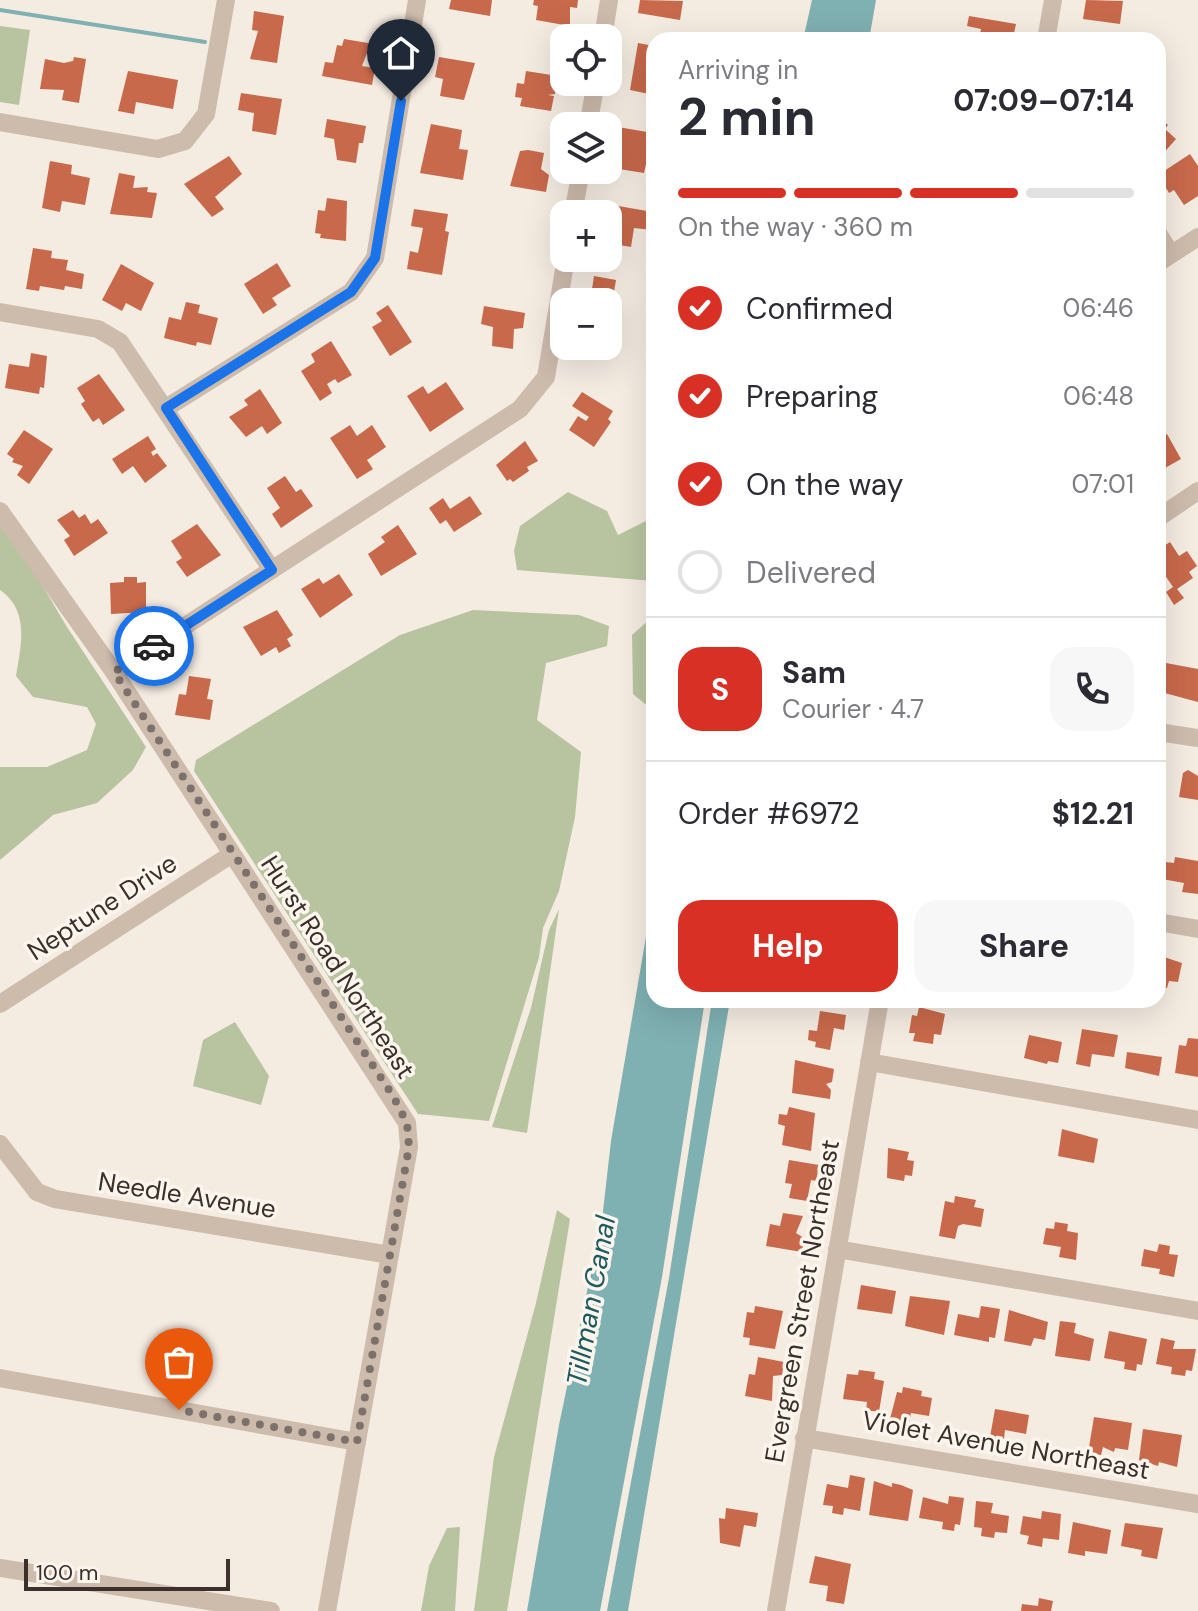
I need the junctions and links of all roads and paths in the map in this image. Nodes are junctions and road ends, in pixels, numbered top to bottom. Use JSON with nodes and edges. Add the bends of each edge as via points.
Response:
{"nodes":[{"id":1,"x":226,"y":0,"type":"edge"},
{"id":2,"x":417,"y":0,"type":"edge"},
{"id":3,"x":609,"y":0,"type":"edge"},
{"id":4,"x":1053,"y":0,"type":"edge"},
{"id":5,"x":605,"y":24,"type":"edge"},
{"id":6,"x":1047,"y":32,"type":"edge"},
{"id":7,"x":0,"y":122,"type":"edge"},
{"id":8,"x":1198,"y":237,"type":"edge"},
{"id":9,"x":1166,"y":258,"type":"edge"},
{"id":10,"x":564,"y":272,"type":"edge"},
{"id":11,"x":0,"y":312,"type":"edge"},
{"id":12,"x":166,"y":408,"type":"junction"},
{"id":13,"x":1198,"y":491,"type":"edge"},
{"id":14,"x":0,"y":511,"type":"edge"},
{"id":15,"x":1166,"y":513,"type":"edge"},
{"id":16,"x":272,"y":570,"type":"junction"},
{"id":17,"x":114,"y":672,"type":"junction"},
{"id":18,"x":1166,"y":733,"type":"edge"},
{"id":19,"x":1198,"y":738,"type":"edge"},
{"id":20,"x":232,"y":854,"type":"junction"},
{"id":21,"x":1166,"y":923,"type":"edge"},
{"id":22,"x":1198,"y":929,"type":"edge"},
{"id":23,"x":0,"y":1004,"type":"edge"},
{"id":24,"x":879,"y":1008,"type":"edge"},
{"id":25,"x":869,"y":1062,"type":"junction"},
{"id":26,"x":1198,"y":1120,"type":"edge"},
{"id":27,"x":0,"y":1144,"type":"edge"},
{"id":28,"x":837,"y":1249,"type":"junction"},
{"id":29,"x":390,"y":1255,"type":"junction"},
{"id":30,"x":1198,"y":1311,"type":"edge"},
{"id":31,"x":0,"y":1378,"type":"edge"},
{"id":32,"x":804,"y":1438,"type":"junction"},
{"id":33,"x":357,"y":1442,"type":"junction"},
{"id":34,"x":1198,"y":1504,"type":"edge"},
{"id":35,"x":0,"y":1568,"type":"edge"},
{"id":36,"x":271,"y":1611,"type":"edge"},
{"id":37,"x":327,"y":1611,"type":"edge"},
{"id":38,"x":776,"y":1611,"type":"edge"}],
"edges":[{"from":1,"to":7,"type":"street","via":[[206,114],[185,141],[158,149]]},
{"from":2,"to":12,"type":"street","via":[[375,258],[351,292]]},
{"from":3,"to":5,"type":"street"},
{"from":4,"to":6,"type":"street"},
{"from":8,"to":9,"type":"street"},
{"from":10,"to":16,"type":"street","via":[[546,377],[520,409]]},
{"from":11,"to":12,"type":"street","via":[[98,329],[120,342]]},
{"from":12,"to":16,"type":"street"},
{"from":13,"to":15,"type":"street"},
{"from":14,"to":17,"type":"street","name":"Hurst Road Northeast"},
{"from":16,"to":17,"type":"street"},
{"from":17,"to":20,"type":"street","name":"Hurst Road Northeast"},
{"from":18,"to":19,"type":"street"},
{"from":20,"to":23,"type":"street","name":"Neptune Drive"},
{"from":20,"to":29,"type":"street","name":"Hurst Road Northeast","via":[[407,1123],[409,1147]]},
{"from":21,"to":22,"type":"street"},
{"from":24,"to":25,"type":"street","name":"Evergreen Street Northeast"},
{"from":25,"to":26,"type":"street"},
{"from":25,"to":28,"type":"street","name":"Evergreen Street Northeast"},
{"from":27,"to":29,"type":"street","name":"Needle Avenue","via":[[37,1192],[55,1199]]},
{"from":28,"to":30,"type":"street"},
{"from":28,"to":32,"type":"street","name":"Evergreen Street Northeast"},
{"from":29,"to":33,"type":"street","name":"Hurst Road Northeast"},
{"from":31,"to":33,"type":"street"},
{"from":32,"to":34,"type":"street","name":"Violet Avenue Northeast"},
{"from":32,"to":38,"type":"street","name":"Evergreen Street Northeast"},
{"from":33,"to":37,"type":"street","name":"Hurst Road Northeast"},
{"from":35,"to":36,"type":"street"}]}
